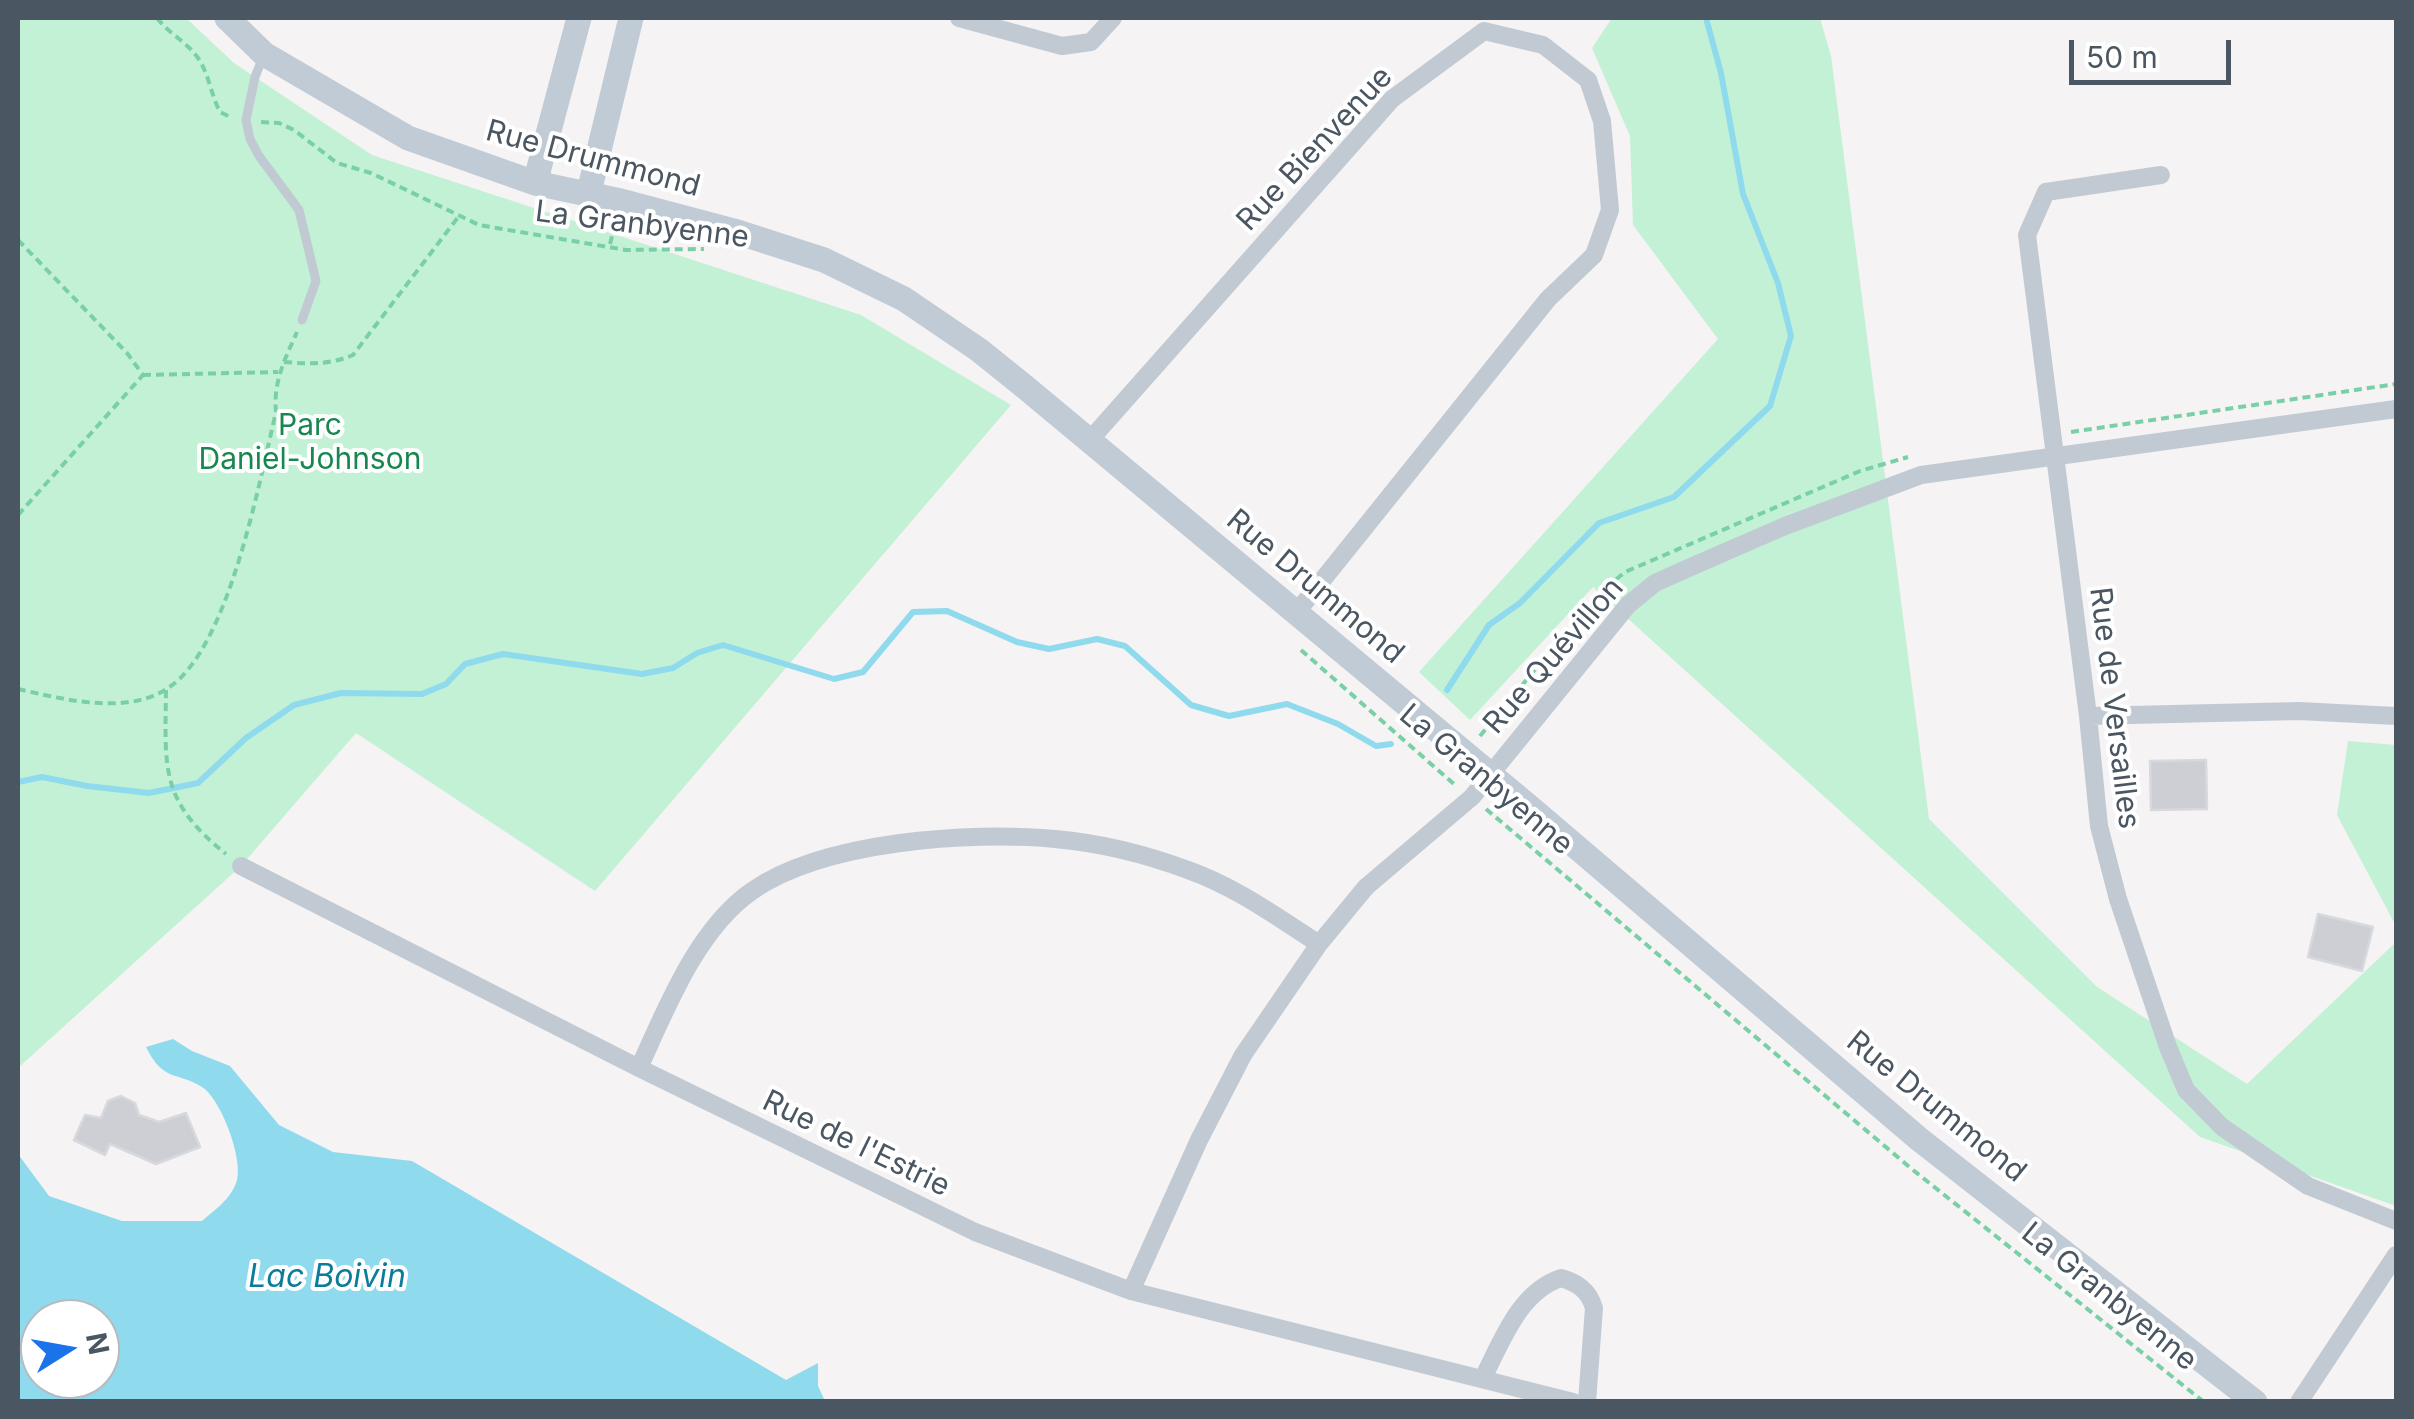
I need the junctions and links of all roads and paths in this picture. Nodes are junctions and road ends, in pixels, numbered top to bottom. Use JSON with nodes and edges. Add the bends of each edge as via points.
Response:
{"nodes":[{"id":1,"x":157,"y":18,"type":"edge"},
{"id":2,"x":226,"y":18,"type":"edge"},
{"id":3,"x":579,"y":18,"type":"edge"},
{"id":4,"x":631,"y":18,"type":"edge"},
{"id":5,"x":959,"y":18,"type":"edge"},
{"id":6,"x":1113,"y":18,"type":"edge"},
{"id":7,"x":264,"y":54,"type":"junction"},
{"id":8,"x":232,"y":118,"type":"dead end"},
{"id":9,"x":258,"y":122,"type":"dead end"},
{"id":10,"x":2162,"y":175,"type":"dead end"},
{"id":11,"x":535,"y":184,"type":"junction"},
{"id":12,"x":588,"y":196,"type":"junction"},
{"id":13,"x":460,"y":215,"type":"junction"},
{"id":14,"x":618,"y":215,"type":"dead end"},
{"id":15,"x":18,"y":240,"type":"edge"},
{"id":16,"x":609,"y":246,"type":"junction"},
{"id":17,"x":704,"y":249,"type":"dead end"},
{"id":18,"x":302,"y":320,"type":"joint"},
{"id":19,"x":284,"y":362,"type":"junction"},
{"id":20,"x":279,"y":372,"type":"junction"},
{"id":21,"x":143,"y":375,"type":"junction"},
{"id":22,"x":2396,"y":409,"type":"edge"},
{"id":23,"x":1088,"y":441,"type":"junction"},
{"id":24,"x":2054,"y":456,"type":"junction"},
{"id":25,"x":18,"y":515,"type":"edge"},
{"id":26,"x":1296,"y":614,"type":"junction"},
{"id":27,"x":1295,"y":644,"type":"dead end"},
{"id":28,"x":18,"y":689,"type":"edge"},
{"id":29,"x":166,"y":690,"type":"junction"},
{"id":30,"x":2088,"y":716,"type":"junction"},
{"id":31,"x":2396,"y":716,"type":"edge"},
{"id":32,"x":1490,"y":774,"type":"junction"},
{"id":33,"x":1472,"y":797,"type":"junction"},
{"id":34,"x":241,"y":866,"type":"joint"},
{"id":35,"x":1320,"y":944,"type":"junction"},
{"id":36,"x":639,"y":1068,"type":"junction"},
{"id":37,"x":2396,"y":1221,"type":"edge"},
{"id":38,"x":2396,"y":1255,"type":"edge"},
{"id":39,"x":1131,"y":1290,"type":"junction"},
{"id":40,"x":1483,"y":1378,"type":"junction"},
{"id":41,"x":1573,"y":1402,"type":"edge"},
{"id":42,"x":1587,"y":1402,"type":"edge"},
{"id":43,"x":2204,"y":1402,"type":"edge"},
{"id":44,"x":2255,"y":1402,"type":"edge"},
{"id":45,"x":2299,"y":1402,"type":"edge"}],
"edges":[{"from":1,"to":8,"type":"path","via":[[201,62],[220,112]]},
{"from":2,"to":7,"type":"street","name":"Rue Drummond"},
{"from":3,"to":11,"type":"street"},
{"from":4,"to":12,"type":"street"},
{"from":5,"to":6,"type":"street","via":[[1062,46],[1091,42]]},
{"from":7,"to":11,"type":"street","name":"Rue Drummond","via":[[408,138]]},
{"from":7,"to":18,"type":"lane","via":[[246,120],[259,156],[299,210],[316,281]]},
{"from":9,"to":13,"type":"path","name":"La Granbyenne","via":[[279,123],[337,162]]},
{"from":10,"to":24,"type":"street","name":"Rue de Versailles","via":[[2046,192],[2028,235]]},
{"from":11,"to":12,"type":"street","name":"Rue Drummond"},
{"from":12,"to":23,"type":"street","name":"Rue Drummond","via":[[824,260],[904,299]]},
{"from":13,"to":16,"type":"path","name":"La Granbyenne","via":[[504,231]]},
{"from":13,"to":19,"type":"path","via":[[353,355],[335,362]]},
{"from":14,"to":16,"type":"path"},
{"from":15,"to":21,"type":"path"},
{"from":16,"to":17,"type":"path","name":"La Granbyenne"},
{"from":18,"to":19,"type":"path"},
{"from":19,"to":20,"type":"path"},
{"from":20,"to":21,"type":"path"},
{"from":20,"to":29,"type":"path","via":[[276,412],[230,586],[204,646]]},
{"from":21,"to":25,"type":"path"},
{"from":22,"to":24,"type":"street","name":"Rue Quévillon"},
{"from":23,"to":26,"type":"street","name":"Rue Drummond"},
{"from":23,"to":26,"type":"street","name":"Rue Bienvenue","via":[[1392,99],[1484,31],[1543,45],[1588,80],[1602,121],[1610,210],[1594,255],[1548,299]]},
{"from":24,"to":30,"type":"street","name":"Rue de Versailles"},
{"from":24,"to":32,"type":"street","name":"Rue Quévillon","via":[[1921,475],[1656,583],[1628,605]]},
{"from":26,"to":32,"type":"street","name":"Rue Drummond"},
{"from":27,"to":33,"type":"path","name":"La Granbyenne"},
{"from":28,"to":29,"type":"path","via":[[104,702]]},
{"from":29,"to":34,"type":"path","via":[[165,748],[178,806]]},
{"from":30,"to":31,"type":"street","via":[[2299,710]]},
{"from":30,"to":37,"type":"street","name":"Rue de Versailles","via":[[2098,826],[2186,1090],[2222,1127],[2308,1186]]},
{"from":32,"to":33,"type":"street","name":"Rue Quévillon"},
{"from":32,"to":44,"type":"street","name":"Rue Drummond","via":[[1919,1139]]},
{"from":33,"to":35,"type":"street","name":"Rue Quévillon","via":[[1366,887]]},
{"from":33,"to":43,"type":"path","name":"La Granbyenne","via":[[1912,1170]]},
{"from":34,"to":36,"type":"street","name":"Rue de l'Estrie"},
{"from":35,"to":36,"type":"street","via":[[1234,889],[1121,849],[1053,839],[882,846],[816,859],[752,891],[706,938]]},
{"from":35,"to":39,"type":"street","name":"Rue Quévillon","via":[[1243,1055]]},
{"from":36,"to":39,"type":"street","name":"Rue de l'Estrie","via":[[975,1232]]},
{"from":38,"to":45,"type":"street"},
{"from":39,"to":40,"type":"street","name":"Rue de l'Estrie"},
{"from":40,"to":41,"type":"street","name":"Rue de l'Estrie"},
{"from":40,"to":42,"type":"street","via":[[1526,1300],[1561,1278],[1583,1288],[1594,1308]]}]}
